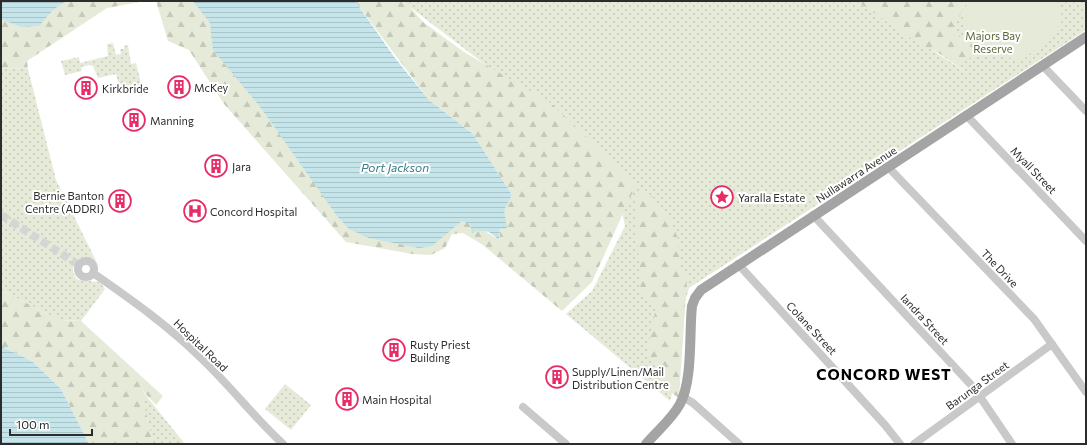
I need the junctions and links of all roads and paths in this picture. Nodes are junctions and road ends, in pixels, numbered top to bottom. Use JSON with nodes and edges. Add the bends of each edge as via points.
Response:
{"nodes":[{"id":1,"x":1086,"y":37,"type":"edge"},
{"id":2,"x":1042,"y":65,"type":"junction"},
{"id":3,"x":1086,"y":112,"type":"edge"},
{"id":4,"x":966,"y":115,"type":"junction"},
{"id":5,"x":888,"y":167,"type":"junction"},
{"id":6,"x":813,"y":215,"type":"junction"},
{"id":7,"x":1086,"y":240,"type":"edge"},
{"id":8,"x":738,"y":264,"type":"junction"},
{"id":9,"x":93,"y":273,"type":"dead end"},
{"id":10,"x":1052,"y":344,"type":"junction"},
{"id":11,"x":1085,"y":389,"type":"edge"},
{"id":12,"x":980,"y":396,"type":"junction"},
{"id":13,"x":683,"y":397,"type":"junction"},
{"id":14,"x":523,"y":407,"type":"dead end"},
{"id":15,"x":283,"y":444,"type":"edge"},
{"id":16,"x":566,"y":444,"type":"edge"},
{"id":17,"x":646,"y":444,"type":"edge"},
{"id":18,"x":739,"y":444,"type":"edge"},
{"id":19,"x":900,"y":444,"type":"edge"},
{"id":20,"x":914,"y":444,"type":"edge"},
{"id":21,"x":1012,"y":444,"type":"edge"}],
"edges":[{"from":1,"to":2,"type":"main road","name":"Nullawarra Avenue"},
{"from":2,"to":3,"type":"street"},
{"from":2,"to":4,"type":"main road","name":"Nullawarra Avenue"},
{"from":4,"to":5,"type":"main road","name":"Nullawarra Avenue"},
{"from":4,"to":7,"type":"street","name":"Myall Street"},
{"from":5,"to":6,"type":"main road","name":"Nullawarra Avenue"},
{"from":5,"to":10,"type":"street","name":"The Drive","via":[[1034,319]]},
{"from":6,"to":8,"type":"main road","name":"Nullawarra Avenue"},
{"from":6,"to":12,"type":"street","name":"Iandra Street"},
{"from":8,"to":13,"type":"main road","name":"Nullawarra Avenue","via":[[701,290],[693,301]]},
{"from":8,"to":19,"type":"street","name":"Colane Street","via":[[886,425]]},
{"from":9,"to":15,"type":"street","name":"Hospital Road","via":[[145,309],[174,333]]},
{"from":10,"to":11,"type":"street","name":"The Drive"},
{"from":10,"to":12,"type":"street","name":"Barunga Street"},
{"from":12,"to":20,"type":"street","name":"Barunga Street"},
{"from":12,"to":21,"type":"street","name":"Iandra Street"},
{"from":13,"to":17,"type":"main road","name":"Nullawarra Avenue","via":[[673,413]]},
{"from":13,"to":18,"type":"street"},
{"from":14,"to":16,"type":"street"}]}
